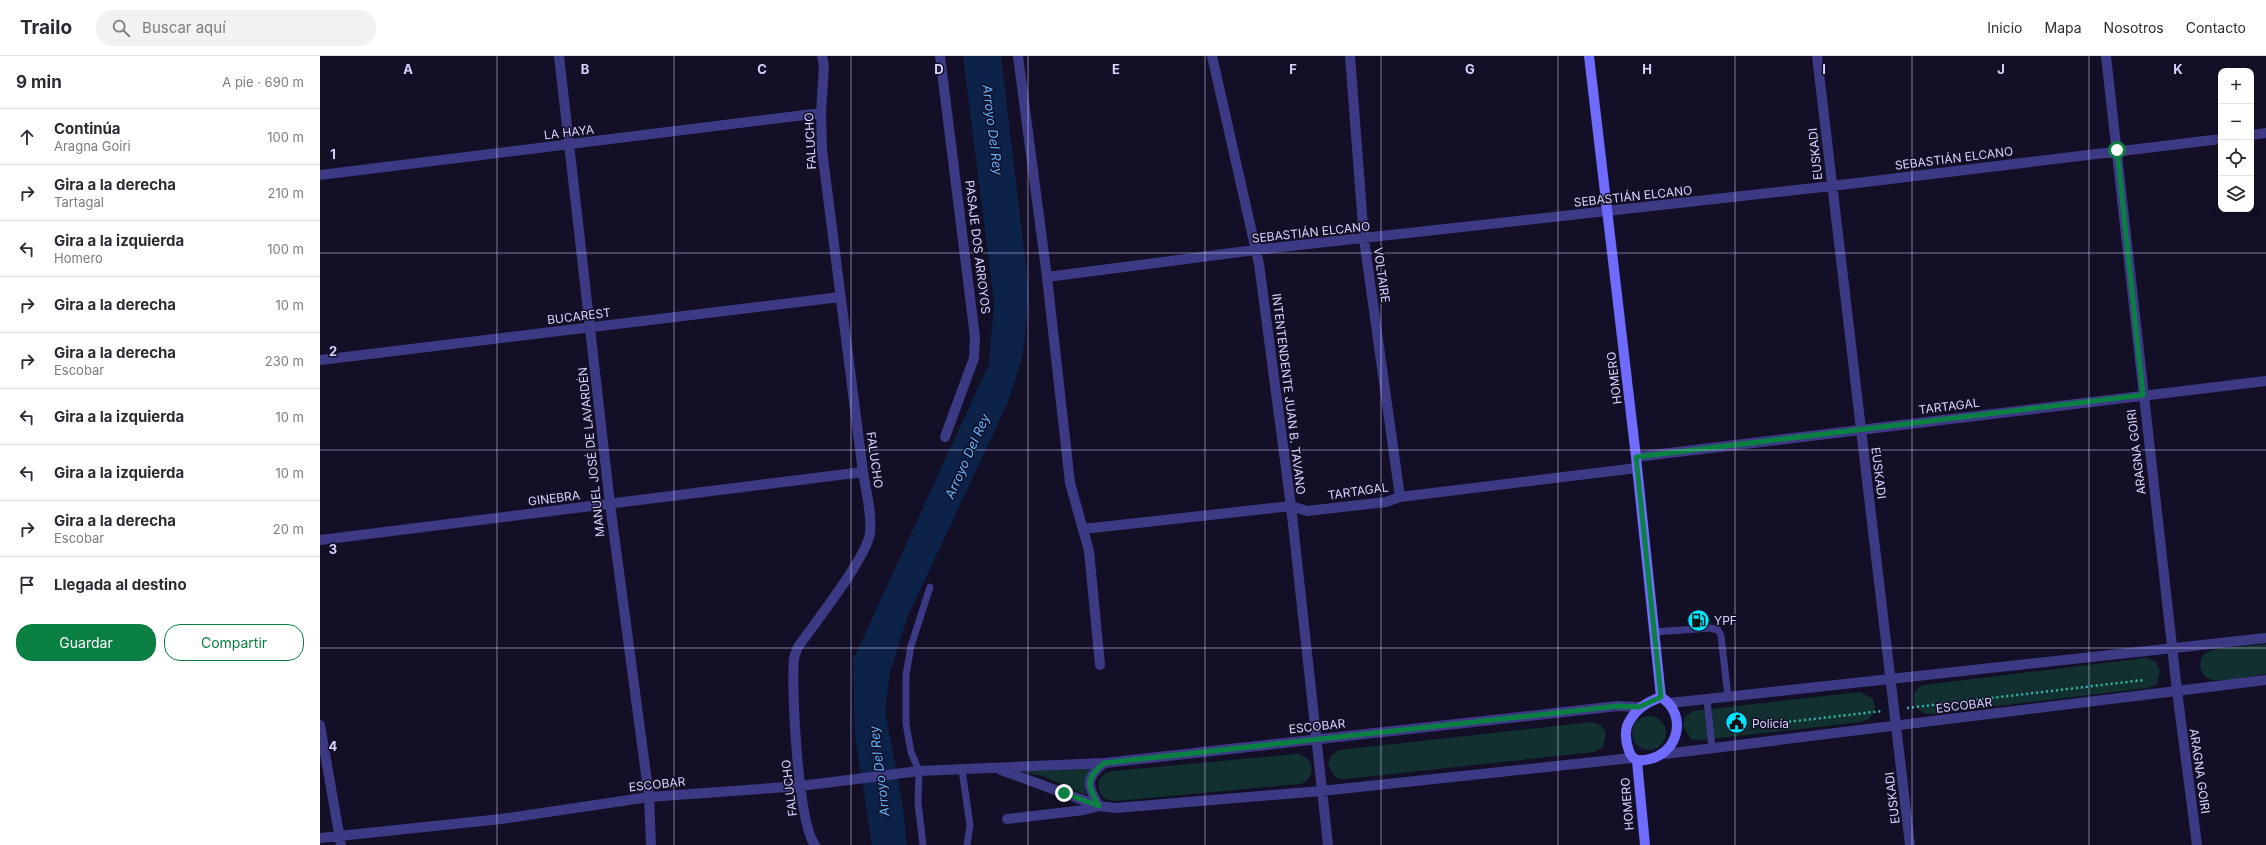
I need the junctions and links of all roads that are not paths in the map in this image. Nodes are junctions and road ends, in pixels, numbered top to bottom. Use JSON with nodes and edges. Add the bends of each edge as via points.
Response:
{"nodes":[{"id":1,"x":559,"y":56,"type":"edge"},
{"id":2,"x":822,"y":56,"type":"edge"},
{"id":3,"x":940,"y":56,"type":"edge"},
{"id":4,"x":1018,"y":56,"type":"edge"},
{"id":5,"x":1212,"y":56,"type":"edge"},
{"id":6,"x":1350,"y":56,"type":"edge"},
{"id":7,"x":1588,"y":56,"type":"edge"},
{"id":8,"x":1817,"y":56,"type":"edge"},
{"id":9,"x":2106,"y":56,"type":"edge"},
{"id":10,"x":821,"y":113,"type":"junction"},
{"id":11,"x":2266,"y":133,"type":"edge"},
{"id":12,"x":2254,"y":135,"type":"edge"},
{"id":13,"x":2218,"y":138,"type":"edge"},
{"id":14,"x":570,"y":145,"type":"junction"},
{"id":15,"x":2117,"y":150,"type":"junction"},
{"id":16,"x":320,"y":175,"type":"edge"},
{"id":17,"x":1832,"y":186,"type":"junction"},
{"id":18,"x":1607,"y":212,"type":"junction"},
{"id":19,"x":1364,"y":240,"type":"junction"},
{"id":20,"x":1255,"y":250,"type":"junction"},
{"id":21,"x":1047,"y":277,"type":"junction"},
{"id":22,"x":840,"y":297,"type":"junction"},
{"id":23,"x":591,"y":327,"type":"junction"},
{"id":24,"x":320,"y":360,"type":"edge"},
{"id":25,"x":2266,"y":381,"type":"edge"},
{"id":26,"x":2143,"y":395,"type":"junction"},
{"id":27,"x":1860,"y":430,"type":"junction"},
{"id":28,"x":945,"y":437,"type":"dead end"},
{"id":29,"x":1636,"y":457,"type":"junction"},
{"id":30,"x":1637,"y":468,"type":"junction"},
{"id":31,"x":863,"y":472,"type":"junction"},
{"id":32,"x":1400,"y":497,"type":"junction"},
{"id":33,"x":610,"y":504,"type":"junction"},
{"id":34,"x":1291,"y":506,"type":"junction"},
{"id":35,"x":1083,"y":529,"type":"junction"},
{"id":36,"x":320,"y":540,"type":"edge"},
{"id":37,"x":930,"y":587,"type":"dead end"},
{"id":38,"x":1654,"y":632,"type":"junction"},
{"id":39,"x":2266,"y":638,"type":"edge"},
{"id":40,"x":2172,"y":648,"type":"junction"},
{"id":41,"x":1100,"y":665,"type":"dead end"},
{"id":42,"x":1891,"y":680,"type":"junction"},
{"id":43,"x":2266,"y":680,"type":"edge"},
{"id":44,"x":2177,"y":691,"type":"junction"},
{"id":45,"x":1661,"y":697,"type":"junction"},
{"id":46,"x":1728,"y":697,"type":"junction"},
{"id":47,"x":1707,"y":700,"type":"junction"},
{"id":48,"x":1670,"y":704,"type":"junction"},
{"id":49,"x":1639,"y":707,"type":"junction"},
{"id":50,"x":320,"y":726,"type":"edge"},
{"id":51,"x":1896,"y":726,"type":"junction"},
{"id":52,"x":1317,"y":739,"type":"junction"},
{"id":53,"x":1712,"y":748,"type":"junction"},
{"id":54,"x":1664,"y":754,"type":"junction"},
{"id":55,"x":1634,"y":759,"type":"junction"},
{"id":56,"x":1104,"y":763,"type":"junction"},
{"id":57,"x":997,"y":769,"type":"junction"},
{"id":58,"x":962,"y":770,"type":"junction"},
{"id":59,"x":916,"y":772,"type":"junction"},
{"id":60,"x":801,"y":786,"type":"junction"},
{"id":61,"x":1321,"y":791,"type":"junction"},
{"id":62,"x":649,"y":797,"type":"junction"},
{"id":63,"x":1099,"y":806,"type":"junction"},
{"id":64,"x":1007,"y":819,"type":"dead end"},
{"id":65,"x":320,"y":838,"type":"edge"},
{"id":66,"x":340,"y":840,"type":"edge"},
{"id":67,"x":651,"y":845,"type":"edge"},
{"id":68,"x":815,"y":845,"type":"edge"},
{"id":69,"x":923,"y":845,"type":"edge"},
{"id":70,"x":967,"y":845,"type":"edge"},
{"id":71,"x":1328,"y":845,"type":"edge"},
{"id":72,"x":1644,"y":845,"type":"edge"},
{"id":73,"x":1910,"y":845,"type":"edge"},
{"id":74,"x":2197,"y":845,"type":"edge"}],
"edges":[{"from":1,"to":14,"type":"street","name":"MANUEL JOSÉ DE LAVARDÉN"},
{"from":2,"to":10,"type":"street","name":"FALUCHO","via":[[824,89]]},
{"from":3,"to":28,"type":"street","name":"PASAJE DOS ARROYOS","via":[[975,337],[974,358]]},
{"from":4,"to":21,"type":"street"},
{"from":5,"to":20,"type":"street","name":"INTENTENDENTE JUAN B. TAVANO"},
{"from":6,"to":19,"type":"street","name":"VOLTAIRE"},
{"from":7,"to":18,"type":"main road","name":"HOMERO"},
{"from":8,"to":17,"type":"street","name":"EUSKADI"},
{"from":9,"to":15,"type":"street","name":"ARAGNA GOIRI"},
{"from":10,"to":14,"type":"street","name":"LA HAYA"},
{"from":10,"to":22,"type":"street","name":"FALUCHO","via":[[822,150]]},
{"from":11,"to":12,"type":"street"},
{"from":13,"to":15,"type":"street","name":"SEBASTIÁN ELCANO"},
{"from":14,"to":16,"type":"street","name":"LA HAYA"},
{"from":14,"to":23,"type":"street","name":"MANUEL JOSÉ DE LAVARDÉN"},
{"from":15,"to":17,"type":"street","name":"SEBASTIÁN ELCANO"},
{"from":15,"to":26,"type":"street","name":"ARAGNA GOIRI"},
{"from":17,"to":18,"type":"street","name":"SEBASTIÁN ELCANO"},
{"from":17,"to":27,"type":"street","name":"EUSKADI"},
{"from":18,"to":19,"type":"street","name":"SEBASTIÁN ELCANO"},
{"from":18,"to":29,"type":"main road","name":"HOMERO"},
{"from":19,"to":20,"type":"street","name":"SEBASTIÁN ELCANO"},
{"from":19,"to":32,"type":"street","name":"VOLTAIRE"},
{"from":20,"to":21,"type":"street","name":"SEBASTIÁN ELCANO"},
{"from":20,"to":34,"type":"street","name":"INTENTENDENTE JUAN B. TAVANO","via":[[1259,264]]},
{"from":21,"to":35,"type":"street","via":[[1070,483]]},
{"from":22,"to":23,"type":"street","name":"BUCAREST"},
{"from":22,"to":31,"type":"street","name":"FALUCHO"},
{"from":23,"to":24,"type":"street","name":"BUCAREST"},
{"from":23,"to":33,"type":"street","name":"MANUEL JOSÉ DE LAVARDÉN"},
{"from":25,"to":26,"type":"street","name":"TARTAGAL"},
{"from":26,"to":27,"type":"street","name":"TARTAGAL"},
{"from":26,"to":40,"type":"street","name":"ARAGNA GOIRI"},
{"from":27,"to":29,"type":"street","name":"TARTAGAL"},
{"from":27,"to":42,"type":"street","name":"EUSKADI"},
{"from":29,"to":30,"type":"main road","name":"HOMERO"},
{"from":30,"to":32,"type":"street","name":"TARTAGAL"},
{"from":30,"to":38,"type":"main road","name":"HOMERO"},
{"from":31,"to":33,"type":"street","name":"GINEBRA"},
{"from":31,"to":60,"type":"street","name":"FALUCHO","via":[[871,519],[870,535],[862,554],[798,647],[794,658],[797,756]]},
{"from":32,"to":34,"type":"street","name":"TARTAGAL","via":[[1386,502],[1307,511]]},
{"from":33,"to":36,"type":"street","name":"GINEBRA"},
{"from":33,"to":62,"type":"street","name":"MANUEL JOSÉ DE LAVARDÉN"},
{"from":34,"to":35,"type":"street","name":"TARTAGAL"},
{"from":34,"to":52,"type":"street","name":"INTENTENDENTE JUAN B. TAVANO"},
{"from":35,"to":41,"type":"street","via":[[1089,551]]},
{"from":37,"to":59,"type":"lane","via":[[911,646],[906,675],[907,734]]},
{"from":38,"to":45,"type":"main road","name":"HOMERO"},
{"from":38,"to":46,"type":"lane","via":[[1710,628],[1718,630],[1721,636]]},
{"from":39,"to":40,"type":"street"},
{"from":40,"to":42,"type":"street"},
{"from":40,"to":44,"type":"street","name":"ARAGNA GOIRI"},
{"from":42,"to":46,"type":"street"},
{"from":42,"to":51,"type":"street","name":"EUSKADI"},
{"from":43,"to":44,"type":"street","name":"ESCOBAR"},
{"from":44,"to":51,"type":"street","name":"ESCOBAR"},
{"from":44,"to":74,"type":"street","name":"ARAGNA GOIRI"},
{"from":45,"to":48,"type":"main road"},
{"from":45,"to":49,"type":"main road"},
{"from":46,"to":47,"type":"street"},
{"from":47,"to":48,"type":"street"},
{"from":47,"to":53,"type":"lane"},
{"from":48,"to":54,"type":"main road","via":[[1676,718],[1676,730],[1674,741]]},
{"from":49,"to":52,"type":"street","name":"ESCOBAR","via":[[1618,706]]},
{"from":49,"to":55,"type":"main road","via":[[1627,728],[1628,746]]},
{"from":50,"to":66,"type":"street"},
{"from":51,"to":53,"type":"street","name":"ESCOBAR"},
{"from":51,"to":73,"type":"street","name":"EUSKADI"},
{"from":52,"to":56,"type":"street","name":"ESCOBAR"},
{"from":52,"to":61,"type":"street","name":"INTENTENDENTE JUAN B. TAVANO"},
{"from":53,"to":54,"type":"street","name":"ESCOBAR"},
{"from":54,"to":55,"type":"main road","via":[[1654,759]]},
{"from":55,"to":61,"type":"street","name":"ESCOBAR"},
{"from":55,"to":72,"type":"main road","name":"HOMERO"},
{"from":56,"to":57,"type":"street","name":"ESCOBAR"},
{"from":56,"to":63,"type":"street","via":[[1090,778],[1090,792]]},
{"from":57,"to":58,"type":"street","name":"ESCOBAR"},
{"from":57,"to":63,"type":"street","name":"ESCOBAR"},
{"from":58,"to":59,"type":"street","name":"ESCOBAR"},
{"from":58,"to":70,"type":"lane","via":[[970,825]]},
{"from":59,"to":60,"type":"street","name":"ESCOBAR"},
{"from":59,"to":69,"type":"lane"},
{"from":60,"to":62,"type":"street","name":"ESCOBAR"},
{"from":60,"to":68,"type":"street","name":"FALUCHO","via":[[806,827]]},
{"from":61,"to":63,"type":"street","name":"ESCOBAR","via":[[1116,808]]},
{"from":61,"to":71,"type":"street","name":"INTENTENDENTE JUAN B. TAVANO"},
{"from":62,"to":66,"type":"street","name":"ESCOBAR"},
{"from":62,"to":67,"type":"street","name":"MANUEL JOSÉ DE LAVARDÉN"},
{"from":63,"to":64,"type":"street","name":"ESCOBAR"},
{"from":65,"to":66,"type":"street","name":"ESCOBAR"}]}
